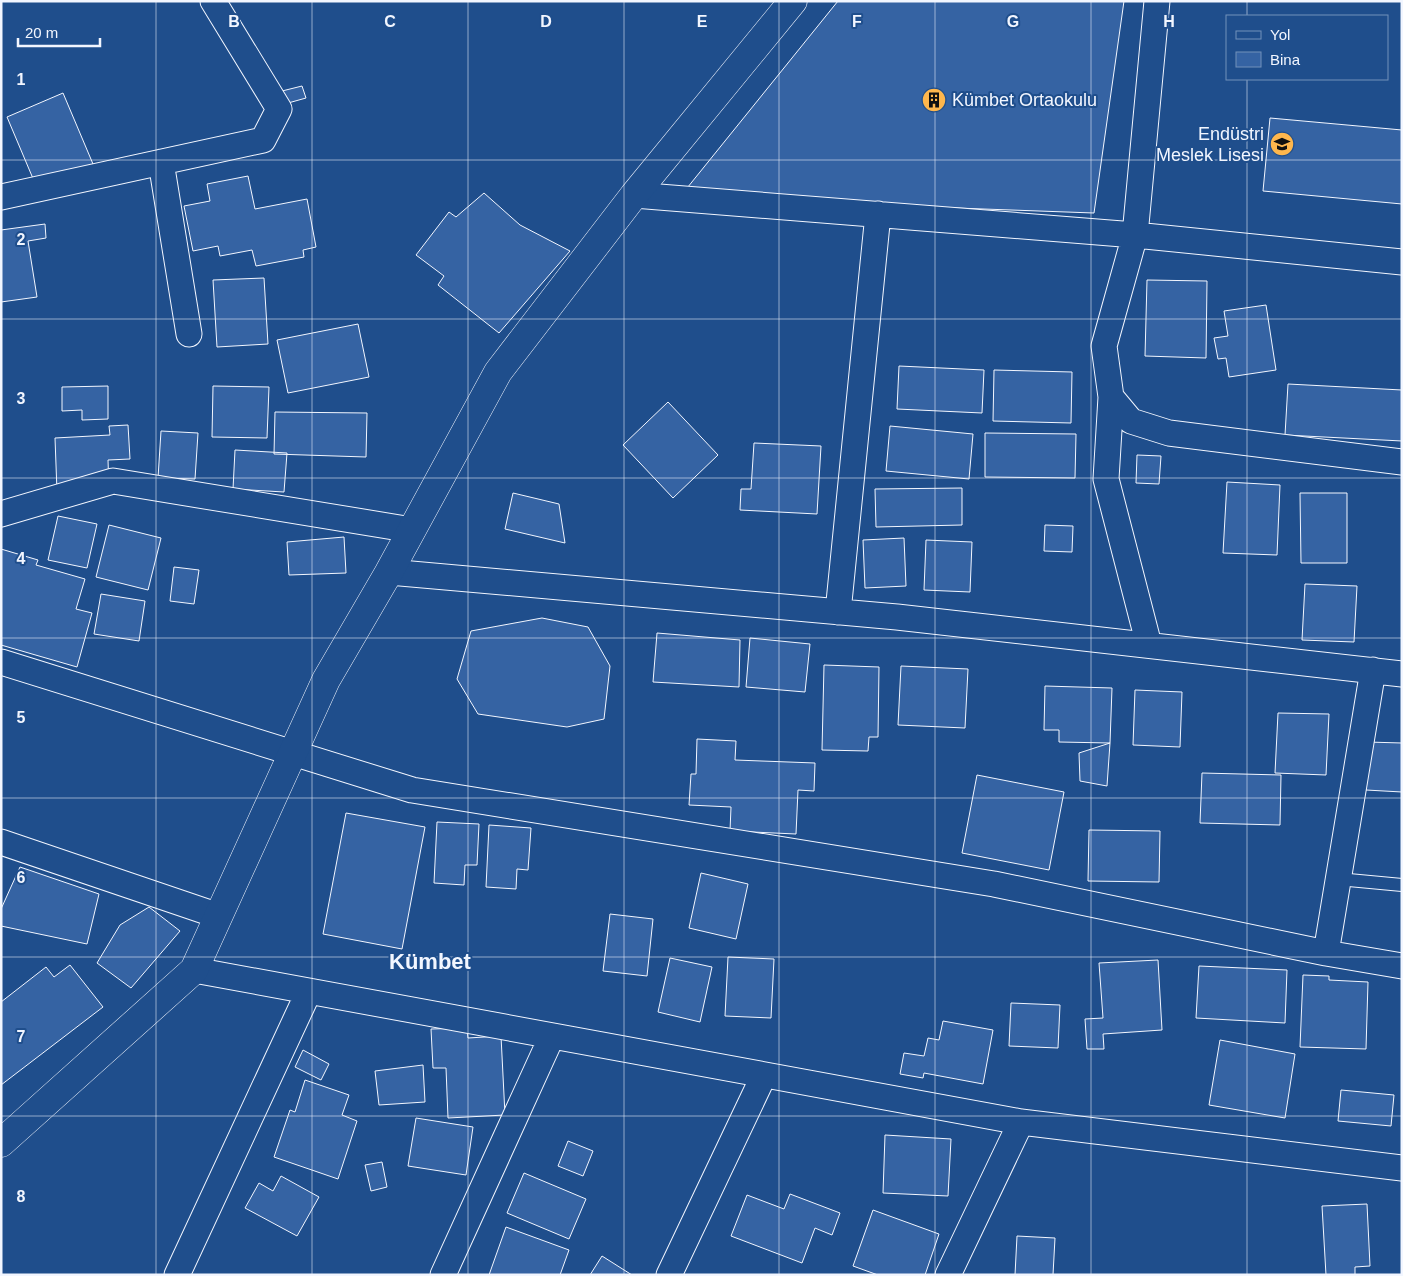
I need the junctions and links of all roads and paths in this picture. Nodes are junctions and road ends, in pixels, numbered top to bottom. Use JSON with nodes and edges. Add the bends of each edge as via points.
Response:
{"nodes":[{"id":1,"x":793,"y":1,"type":"edge"},
{"id":2,"x":1157,"y":1,"type":"edge"},
{"id":3,"x":222,"y":3,"type":"edge"},
{"id":4,"x":160,"y":162,"type":"junction"},
{"id":5,"x":634,"y":195,"type":"junction"},
{"id":6,"x":1,"y":197,"type":"edge"},
{"id":7,"x":878,"y":214,"type":"junction"},
{"id":8,"x":1135,"y":235,"type":"junction"},
{"id":9,"x":1402,"y":262,"type":"edge"},
{"id":10,"x":189,"y":334,"type":"dead end"},
{"id":11,"x":1111,"y":396,"type":"junction"},
{"id":12,"x":1402,"y":462,"type":"edge"},
{"id":13,"x":1,"y":514,"type":"edge"},
{"id":14,"x":412,"y":530,"type":"junction"},
{"id":15,"x":389,"y":572,"type":"junction"},
{"id":16,"x":838,"y":612,"type":"junction"},
{"id":17,"x":1149,"y":645,"type":"junction"},
{"id":18,"x":1,"y":662,"type":"edge"},
{"id":19,"x":1373,"y":670,"type":"junction"},
{"id":20,"x":1402,"y":674,"type":"edge"},
{"id":21,"x":292,"y":754,"type":"junction"},
{"id":22,"x":1,"y":842,"type":"edge"},
{"id":23,"x":1338,"y":879,"type":"junction"},
{"id":24,"x":1402,"y":885,"type":"edge"},
{"id":25,"x":219,"y":916,"type":"junction"},
{"id":26,"x":1326,"y":953,"type":"junction"},
{"id":27,"x":1402,"y":966,"type":"edge"},
{"id":28,"x":194,"y":970,"type":"junction"},
{"id":29,"x":308,"y":991,"type":"junction"},
{"id":30,"x":552,"y":1036,"type":"junction"},
{"id":31,"x":764,"y":1075,"type":"junction"},
{"id":32,"x":1021,"y":1122,"type":"junction"},
{"id":33,"x":1,"y":1143,"type":"edge"},
{"id":34,"x":1402,"y":1168,"type":"edge"},
{"id":35,"x":178,"y":1275,"type":"edge"},
{"id":36,"x":444,"y":1275,"type":"edge"},
{"id":37,"x":669,"y":1275,"type":"edge"},
{"id":38,"x":948,"y":1275,"type":"edge"}],
"edges":[{"from":1,"to":5,"type":"street"},
{"from":2,"to":8,"type":"street"},
{"from":3,"to":4,"type":"street","via":[[279,109],[263,140]]},
{"from":4,"to":6,"type":"street"},
{"from":4,"to":10,"type":"street"},
{"from":5,"to":7,"type":"street"},
{"from":5,"to":14,"type":"street","via":[[498,372]]},
{"from":7,"to":8,"type":"street"},
{"from":7,"to":16,"type":"street"},
{"from":8,"to":9,"type":"street"},
{"from":8,"to":11,"type":"street","via":[[1104,346]]},
{"from":11,"to":12,"type":"street","via":[[1131,421],[1169,433]]},
{"from":11,"to":17,"type":"street","via":[[1106,479]]},
{"from":13,"to":14,"type":"street","via":[[114,481]]},
{"from":14,"to":15,"type":"street"},
{"from":15,"to":16,"type":"street"},
{"from":15,"to":21,"type":"street","via":[[326,680]]},
{"from":16,"to":17,"type":"street"},
{"from":17,"to":19,"type":"street"},
{"from":18,"to":21,"type":"street"},
{"from":19,"to":20,"type":"street"},
{"from":19,"to":23,"type":"street"},
{"from":21,"to":25,"type":"street"},
{"from":21,"to":26,"type":"street","via":[[412,790],[994,884]]},
{"from":22,"to":25,"type":"street"},
{"from":23,"to":24,"type":"lane"},
{"from":23,"to":26,"type":"street"},
{"from":25,"to":28,"type":"street"},
{"from":26,"to":27,"type":"street"},
{"from":28,"to":29,"type":"street"},
{"from":28,"to":33,"type":"street"},
{"from":29,"to":30,"type":"street"},
{"from":29,"to":35,"type":"street"},
{"from":30,"to":31,"type":"street"},
{"from":30,"to":36,"type":"street"},
{"from":31,"to":32,"type":"street"},
{"from":31,"to":37,"type":"street"},
{"from":32,"to":34,"type":"street"},
{"from":32,"to":38,"type":"street"}]}
